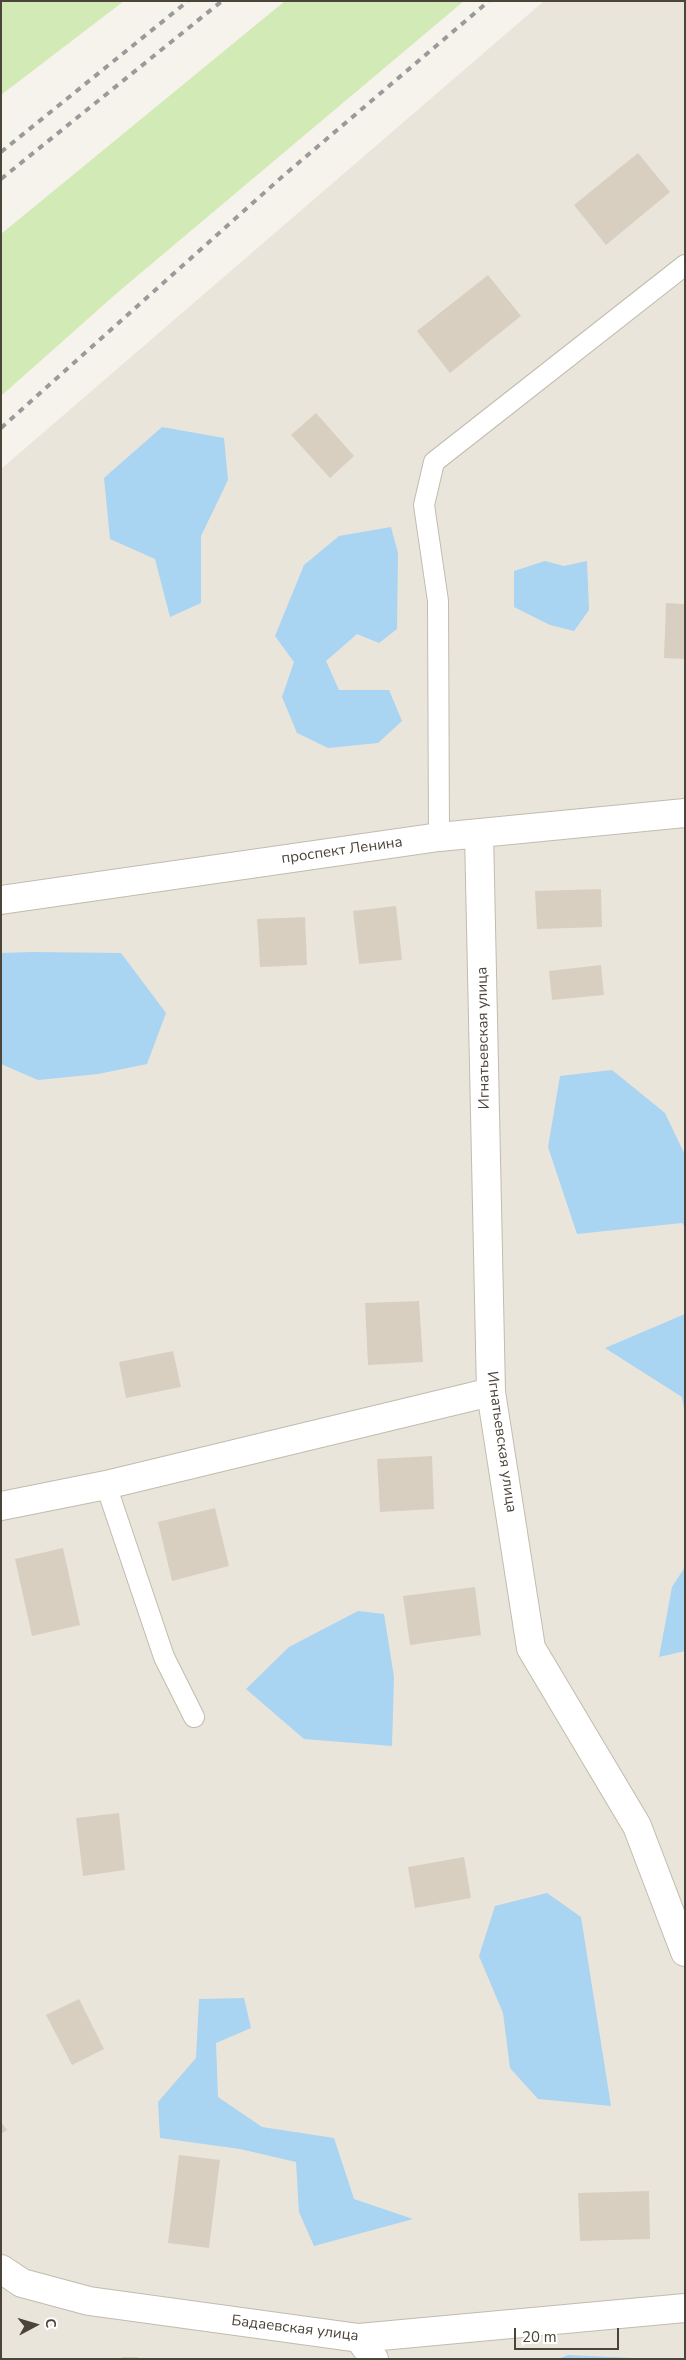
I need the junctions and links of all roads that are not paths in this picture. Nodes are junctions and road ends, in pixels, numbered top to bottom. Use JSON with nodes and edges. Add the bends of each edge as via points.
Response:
{"nodes":[{"id":1,"x":685,"y":265,"type":"edge"},
{"id":2,"x":685,"y":812,"type":"edge"},
{"id":3,"x":479,"y":833,"type":"junction"},
{"id":4,"x":439,"y":837,"type":"junction"},
{"id":5,"x":1,"y":900,"type":"edge"},
{"id":6,"x":491,"y":1392,"type":"junction"},
{"id":7,"x":106,"y":1485,"type":"junction"},
{"id":8,"x":1,"y":1506,"type":"edge"},
{"id":9,"x":194,"y":1717,"type":"dead end"},
{"id":10,"x":685,"y":1952,"type":"edge"},
{"id":11,"x":1,"y":2269,"type":"edge"},
{"id":12,"x":685,"y":2308,"type":"edge"},
{"id":13,"x":367,"y":2348,"type":"edge"}],
"edges":[{"from":1,"to":4,"type":"lane","via":[[434,462],[424,505],[438,601]]},
{"from":2,"to":3,"type":"street","name":"проспект Ленина"},
{"from":3,"to":4,"type":"street","name":"проспект Ленина"},
{"from":3,"to":6,"type":"street","name":"Игнатьевская улица"},
{"from":4,"to":5,"type":"street","name":"проспект Ленина"},
{"from":6,"to":7,"type":"street"},
{"from":6,"to":10,"type":"street","name":"Игнатьевская улица","via":[[531,1648],[637,1826]]},
{"from":7,"to":8,"type":"street"},
{"from":7,"to":9,"type":"lane","via":[[164,1657]]},
{"from":11,"to":13,"type":"street","name":"Бадаевская улица","via":[[22,2283],[89,2301]]},
{"from":12,"to":13,"type":"street","name":"Бадаевская улица"}]}
